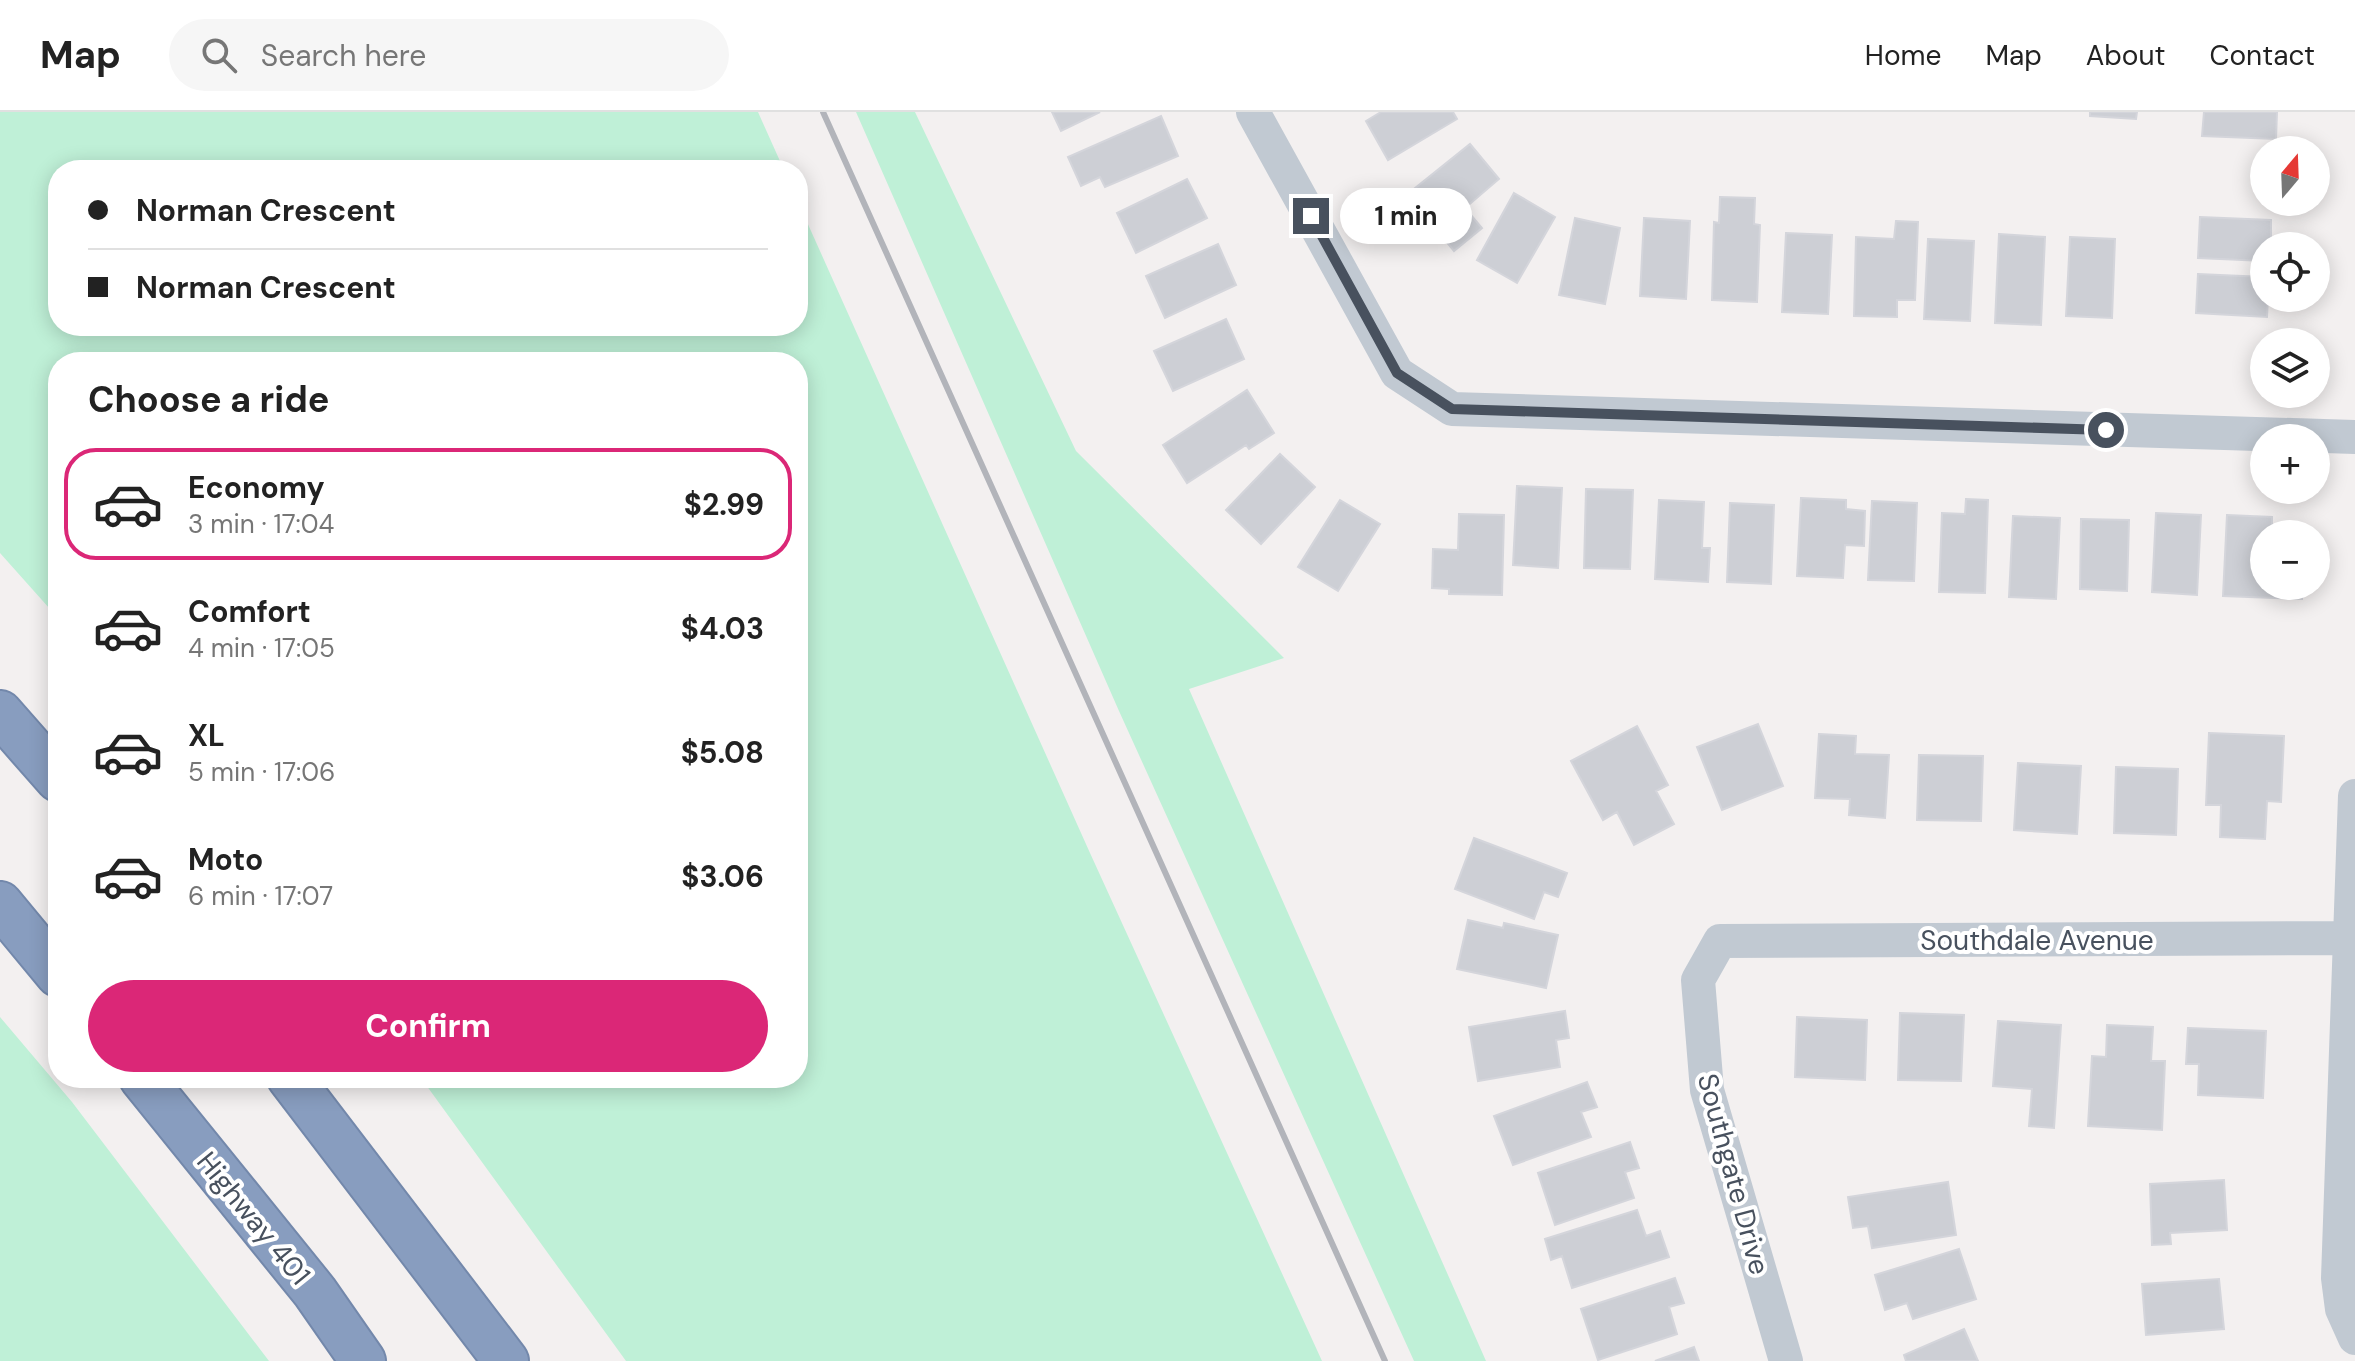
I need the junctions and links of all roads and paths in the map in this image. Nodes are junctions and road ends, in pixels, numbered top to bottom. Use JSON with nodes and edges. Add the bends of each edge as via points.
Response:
{"nodes":[{"id":1,"x":1253,"y":112,"type":"edge"},
{"id":2,"x":2355,"y":437,"type":"edge"},
{"id":3,"x":0,"y":713,"type":"edge"},
{"id":4,"x":48,"y":768,"type":"edge"},
{"id":5,"x":2355,"y":796,"type":"edge"},
{"id":6,"x":0,"y":904,"type":"edge"},
{"id":7,"x":2353,"y":938,"type":"edge"},
{"id":8,"x":1720,"y":941,"type":"joint"},
{"id":9,"x":48,"y":962,"type":"edge"},
{"id":10,"x":150,"y":1088,"type":"edge"},
{"id":11,"x":298,"y":1088,"type":"edge"},
{"id":12,"x":2355,"y":1338,"type":"edge"},
{"id":13,"x":363,"y":1361,"type":"edge"},
{"id":14,"x":506,"y":1361,"type":"edge"},
{"id":15,"x":1786,"y":1361,"type":"edge"}],
"edges":[{"from":1,"to":2,"type":"street","via":[[1397,373],[1452,409]]},
{"from":3,"to":4,"type":"highway"},
{"from":5,"to":7,"type":"street"},
{"from":6,"to":9,"type":"highway"},
{"from":7,"to":8,"type":"street","name":"Southdale Avenue"},
{"from":7,"to":12,"type":"street","via":[[2338,1278],[2342,1309]]},
{"from":8,"to":15,"type":"street","name":"Southgate Drive","via":[[1698,980],[1707,1090]]},
{"from":10,"to":13,"type":"highway","name":"Highway 401","via":[[315,1292]]},
{"from":11,"to":14,"type":"highway"}]}
